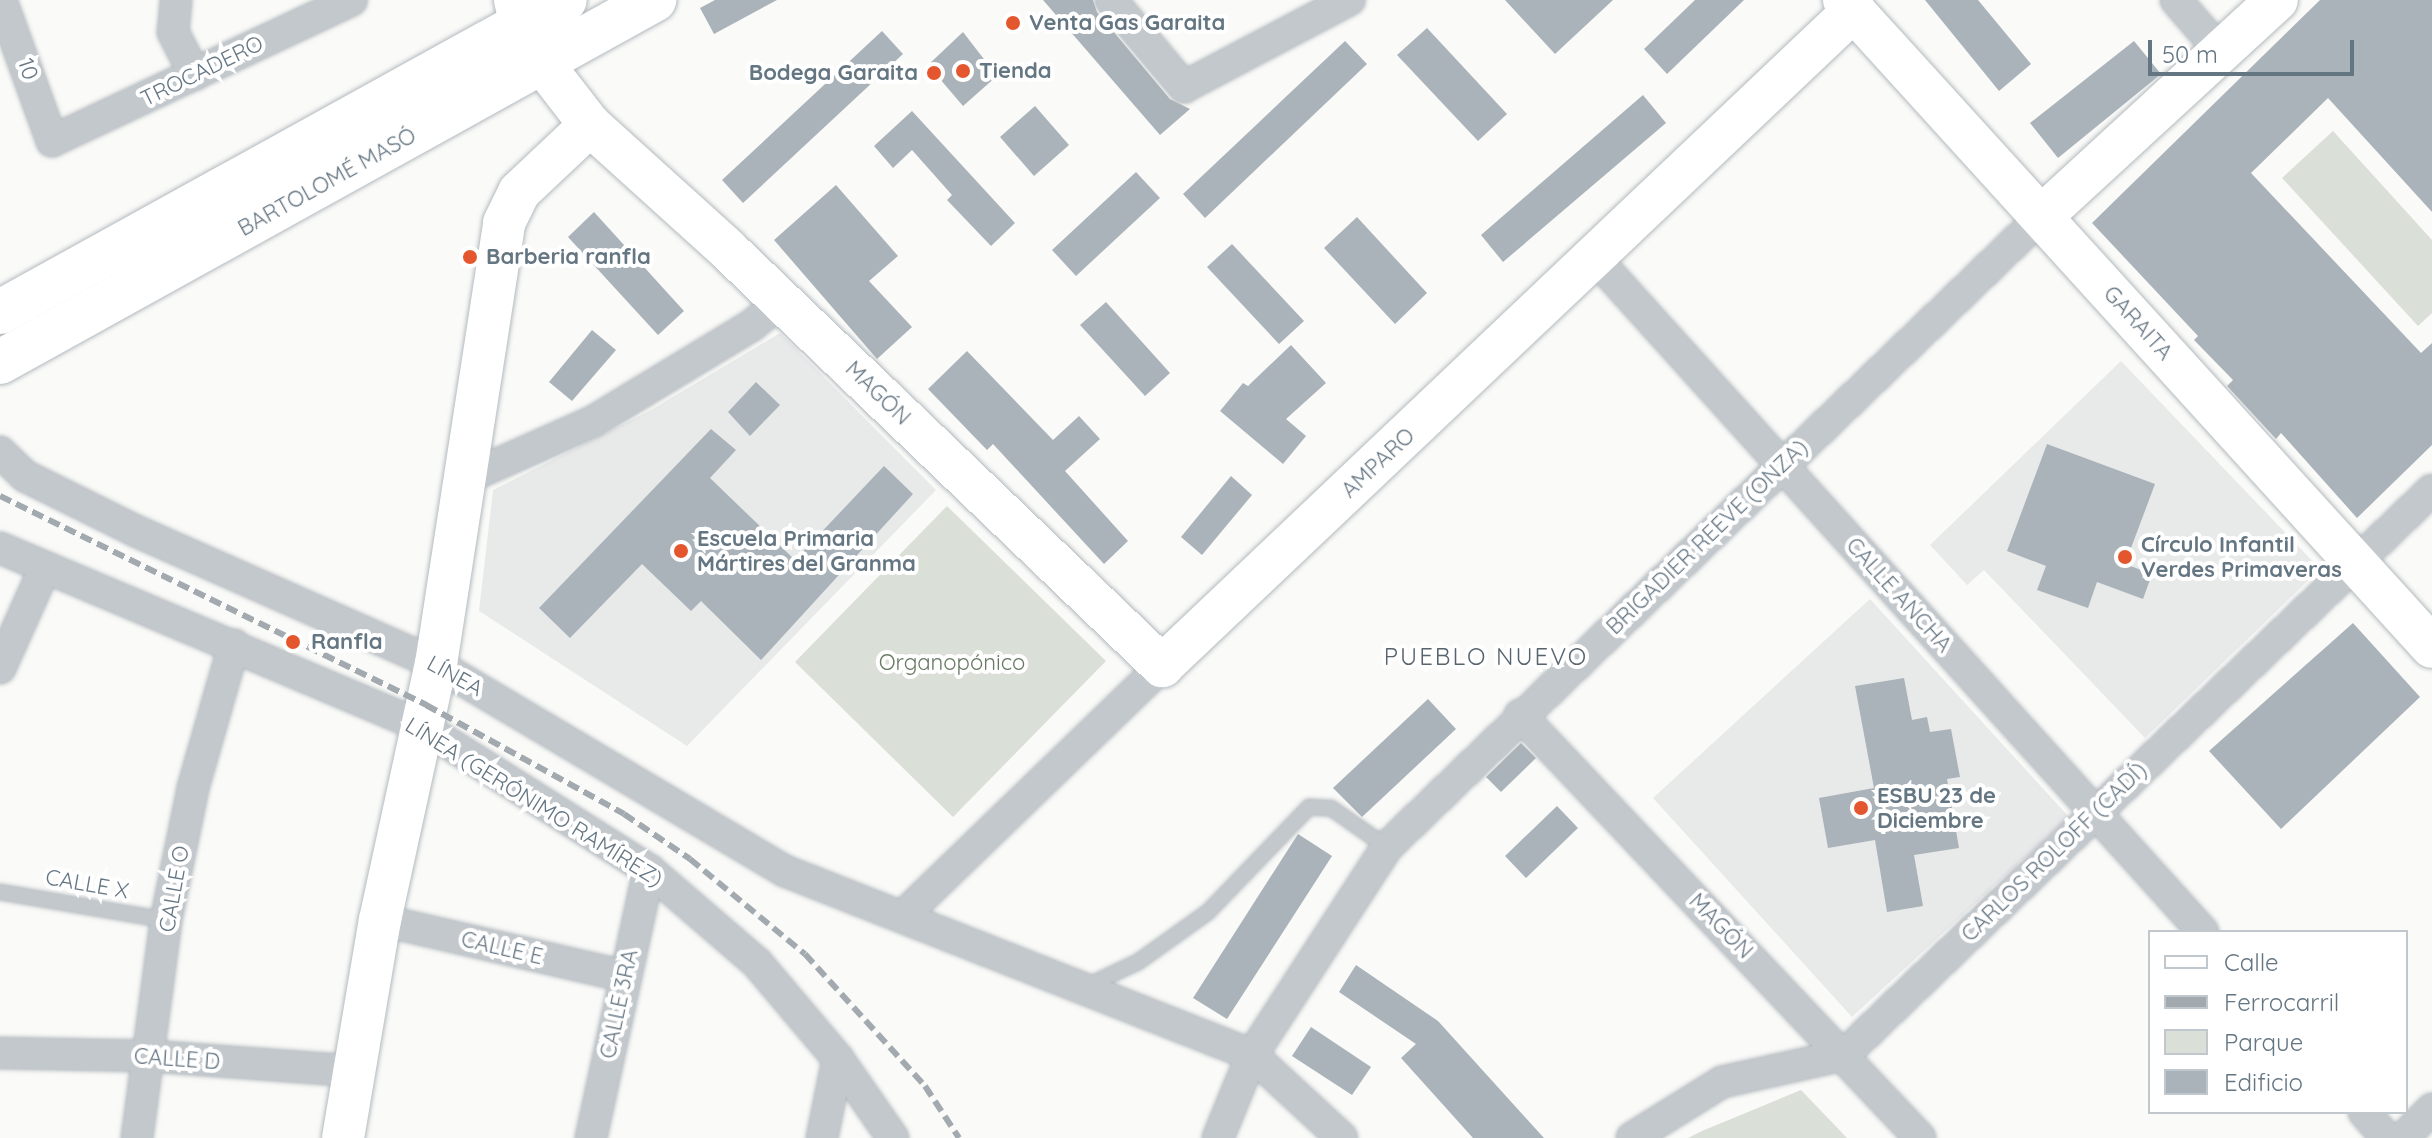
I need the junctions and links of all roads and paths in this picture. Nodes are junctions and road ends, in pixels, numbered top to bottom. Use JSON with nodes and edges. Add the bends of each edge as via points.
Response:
{"nodes":[{"id":1,"x":1,"y":0,"type":"edge"},
{"id":2,"x":176,"y":0,"type":"edge"},
{"id":3,"x":351,"y":0,"type":"edge"},
{"id":4,"x":565,"y":0,"type":"edge"},
{"id":5,"x":654,"y":0,"type":"edge"},
{"id":6,"x":1111,"y":0,"type":"edge"},
{"id":7,"x":1349,"y":0,"type":"edge"},
{"id":8,"x":2176,"y":0,"type":"edge"},
{"id":9,"x":2277,"y":0,"type":"edge"},
{"id":10,"x":1849,"y":5,"type":"edge"},
{"id":11,"x":309,"y":9,"type":"edge"},
{"id":12,"x":518,"y":12,"type":"edge"},
{"id":13,"x":2221,"y":52,"type":"junction"},
{"id":14,"x":542,"y":63,"type":"junction"},
{"id":15,"x":195,"y":75,"type":"junction"},
{"id":16,"x":590,"y":125,"type":"junction"},
{"id":17,"x":52,"y":141,"type":"joint"},
{"id":18,"x":2042,"y":216,"type":"junction"},
{"id":19,"x":1596,"y":259,"type":"junction"},
{"id":20,"x":782,"y":301,"type":"junction"},
{"id":21,"x":0,"y":312,"type":"edge"},
{"id":22,"x":0,"y":362,"type":"edge"},
{"id":23,"x":0,"y":452,"type":"edge"},
{"id":24,"x":1783,"y":466,"type":"junction"},
{"id":25,"x":464,"y":479,"type":"junction"},
{"id":26,"x":2432,"y":490,"type":"edge"},
{"id":27,"x":0,"y":548,"type":"edge"},
{"id":28,"x":2356,"y":564,"type":"junction"},
{"id":29,"x":45,"y":568,"type":"junction"},
{"id":30,"x":234,"y":645,"type":"junction"},
{"id":31,"x":2432,"y":647,"type":"edge"},
{"id":32,"x":436,"y":664,"type":"junction"},
{"id":33,"x":1162,"y":666,"type":"junction"},
{"id":34,"x":0,"y":668,"type":"edge"},
{"id":35,"x":1520,"y":715,"type":"junction"},
{"id":36,"x":421,"y":726,"type":"junction"},
{"id":37,"x":2095,"y":811,"type":"junction"},
{"id":38,"x":1387,"y":847,"type":"junction"},
{"id":39,"x":649,"y":870,"type":"junction"},
{"id":40,"x":0,"y":892,"type":"edge"},
{"id":41,"x":903,"y":916,"type":"junction"},
{"id":42,"x":166,"y":920,"type":"junction"},
{"id":43,"x":380,"y":920,"type":"junction"},
{"id":44,"x":2201,"y":930,"type":"edge"},
{"id":45,"x":624,"y":976,"type":"junction"},
{"id":46,"x":1080,"y":990,"type":"junction"},
{"id":47,"x":0,"y":1053,"type":"edge"},
{"id":48,"x":1252,"y":1055,"type":"junction"},
{"id":49,"x":1844,"y":1055,"type":"junction"},
{"id":50,"x":150,"y":1056,"type":"junction"},
{"id":51,"x":838,"y":1059,"type":"junction"},
{"id":52,"x":354,"y":1071,"type":"junction"},
{"id":53,"x":2432,"y":1109,"type":"edge"},
{"id":54,"x":2366,"y":1114,"type":"edge"},
{"id":55,"x":137,"y":1138,"type":"edge"},
{"id":56,"x":343,"y":1138,"type":"edge"},
{"id":57,"x":591,"y":1138,"type":"edge"},
{"id":58,"x":822,"y":1138,"type":"edge"},
{"id":59,"x":893,"y":1138,"type":"edge"},
{"id":60,"x":1218,"y":1138,"type":"edge"},
{"id":61,"x":1342,"y":1138,"type":"edge"},
{"id":62,"x":1632,"y":1138,"type":"edge"},
{"id":63,"x":1920,"y":1138,"type":"edge"},
{"id":64,"x":2387,"y":1138,"type":"edge"},
{"id":65,"x":2403,"y":1138,"type":"edge"}],
"edges":[{"from":1,"to":17,"type":"street","name":"10"},
{"from":2,"to":15,"type":"street","via":[[173,32]]},
{"from":3,"to":11,"type":"street","name":"TROCADERO"},
{"from":4,"to":12,"type":"main road","name":"BARTOLOMÉ MASÓ"},
{"from":5,"to":14,"type":"main road","name":"BARTOLOMÉ MASÓ"},
{"from":6,"to":7,"type":"street","via":[[1184,87]]},
{"from":8,"to":13,"type":"street"},
{"from":9,"to":13,"type":"street","name":"BRIGADIER REEVE (ONZA)"},
{"from":10,"to":18,"type":"street","name":"GARAITA"},
{"from":10,"to":19,"type":"street","name":"AMPARO"},
{"from":11,"to":15,"type":"street","name":"TROCADERO"},
{"from":12,"to":14,"type":"street"},
{"from":12,"to":21,"type":"main road","name":"BARTOLOMÉ MASÓ"},
{"from":13,"to":18,"type":"street","name":"BRIGADIER REEVE (ONZA)"},
{"from":14,"to":16,"type":"street"},
{"from":14,"to":22,"type":"main road","name":"BARTOLOMÉ MASÓ"},
{"from":15,"to":17,"type":"street","name":"TROCADERO"},
{"from":16,"to":20,"type":"street","name":"MAGÓN"},
{"from":16,"to":25,"type":"street","via":[[519,192],[504,223]]},
{"from":18,"to":24,"type":"street","name":"BRIGADIER REEVE (ONZA)"},
{"from":18,"to":28,"type":"street","name":"GARAITA"},
{"from":19,"to":24,"type":"street","name":"CALLE ANCHA"},
{"from":19,"to":33,"type":"street","name":"AMPARO"},
{"from":20,"to":25,"type":"street","via":[[751,326],[594,421]]},
{"from":20,"to":33,"type":"street","name":"MAGÓN"},
{"from":23,"to":32,"type":"street","name":"LÍNEA","via":[[25,476],[136,531]]},
{"from":24,"to":35,"type":"street","name":"BRIGADIER REEVE (ONZA)"},
{"from":24,"to":37,"type":"street","name":"CALLE ANCHA"},
{"from":25,"to":32,"type":"street"},
{"from":26,"to":28,"type":"street","name":"CARLOS ROLOFF (CADÍ)"},
{"from":27,"to":29,"type":"street","name":"LÍNEA (GERÓNIMO RAMÍREZ)"},
{"from":28,"to":31,"type":"street","name":"GARAITA"},
{"from":28,"to":37,"type":"street","name":"CARLOS ROLOFF (CADÍ)"},
{"from":29,"to":30,"type":"street","name":"LÍNEA (GERÓNIMO RAMÍREZ)"},
{"from":29,"to":34,"type":"street"},
{"from":30,"to":36,"type":"street","name":"LÍNEA (GERÓNIMO RAMÍREZ)"},
{"from":30,"to":42,"type":"street","name":"CALLE O","via":[[193,788]]},
{"from":32,"to":36,"type":"street"},
{"from":32,"to":41,"type":"street","name":"LÍNEA","via":[[785,871]]},
{"from":33,"to":41,"type":"street","name":"AMPARO"},
{"from":35,"to":38,"type":"street","name":"BRIGADIER REEVE (ONZA)"},
{"from":35,"to":49,"type":"street","name":"MAGÓN"},
{"from":36,"to":39,"type":"street","name":"LÍNEA (GERÓNIMO RAMÍREZ)"},
{"from":36,"to":43,"type":"street"},
{"from":37,"to":44,"type":"street","name":"CALLE ANCHA"},
{"from":37,"to":49,"type":"street","name":"CARLOS ROLOFF (CADÍ)"},
{"from":38,"to":46,"type":"lane","via":[[1331,808],[1309,807],[1208,912],[1138,962]]},
{"from":38,"to":48,"type":"street","name":"BRIGADIER REEVE (ONZA)"},
{"from":39,"to":45,"type":"street","name":"CALLE 3RA"},
{"from":39,"to":51,"type":"street","name":"LÍNEA (GERÓNIMO RAMÍREZ)","via":[[757,963]]},
{"from":40,"to":42,"type":"lane","name":"CALLE X"},
{"from":41,"to":46,"type":"street","name":"LÍNEA"},
{"from":42,"to":50,"type":"street","name":"CALLE O"},
{"from":43,"to":45,"type":"street","name":"CALLE E"},
{"from":43,"to":52,"type":"street"},
{"from":45,"to":57,"type":"street","name":"CALLE 3RA"},
{"from":46,"to":48,"type":"street","name":"LÍNEA"},
{"from":47,"to":50,"type":"street","name":"CALLE D"},
{"from":48,"to":60,"type":"street","name":"BRIGADIER REEVE (ONZA)"},
{"from":48,"to":61,"type":"street"},
{"from":49,"to":62,"type":"street","via":[[1722,1082]]},
{"from":49,"to":63,"type":"street","name":"MAGÓN"},
{"from":50,"to":52,"type":"street","name":"CALLE D"},
{"from":50,"to":55,"type":"street","name":"CALLE O"},
{"from":51,"to":58,"type":"street"},
{"from":51,"to":59,"type":"street","name":"LÍNEA (GERÓNIMO RAMÍREZ)"},
{"from":52,"to":56,"type":"street"},
{"from":53,"to":65,"type":"street"},
{"from":54,"to":64,"type":"street"}]}
